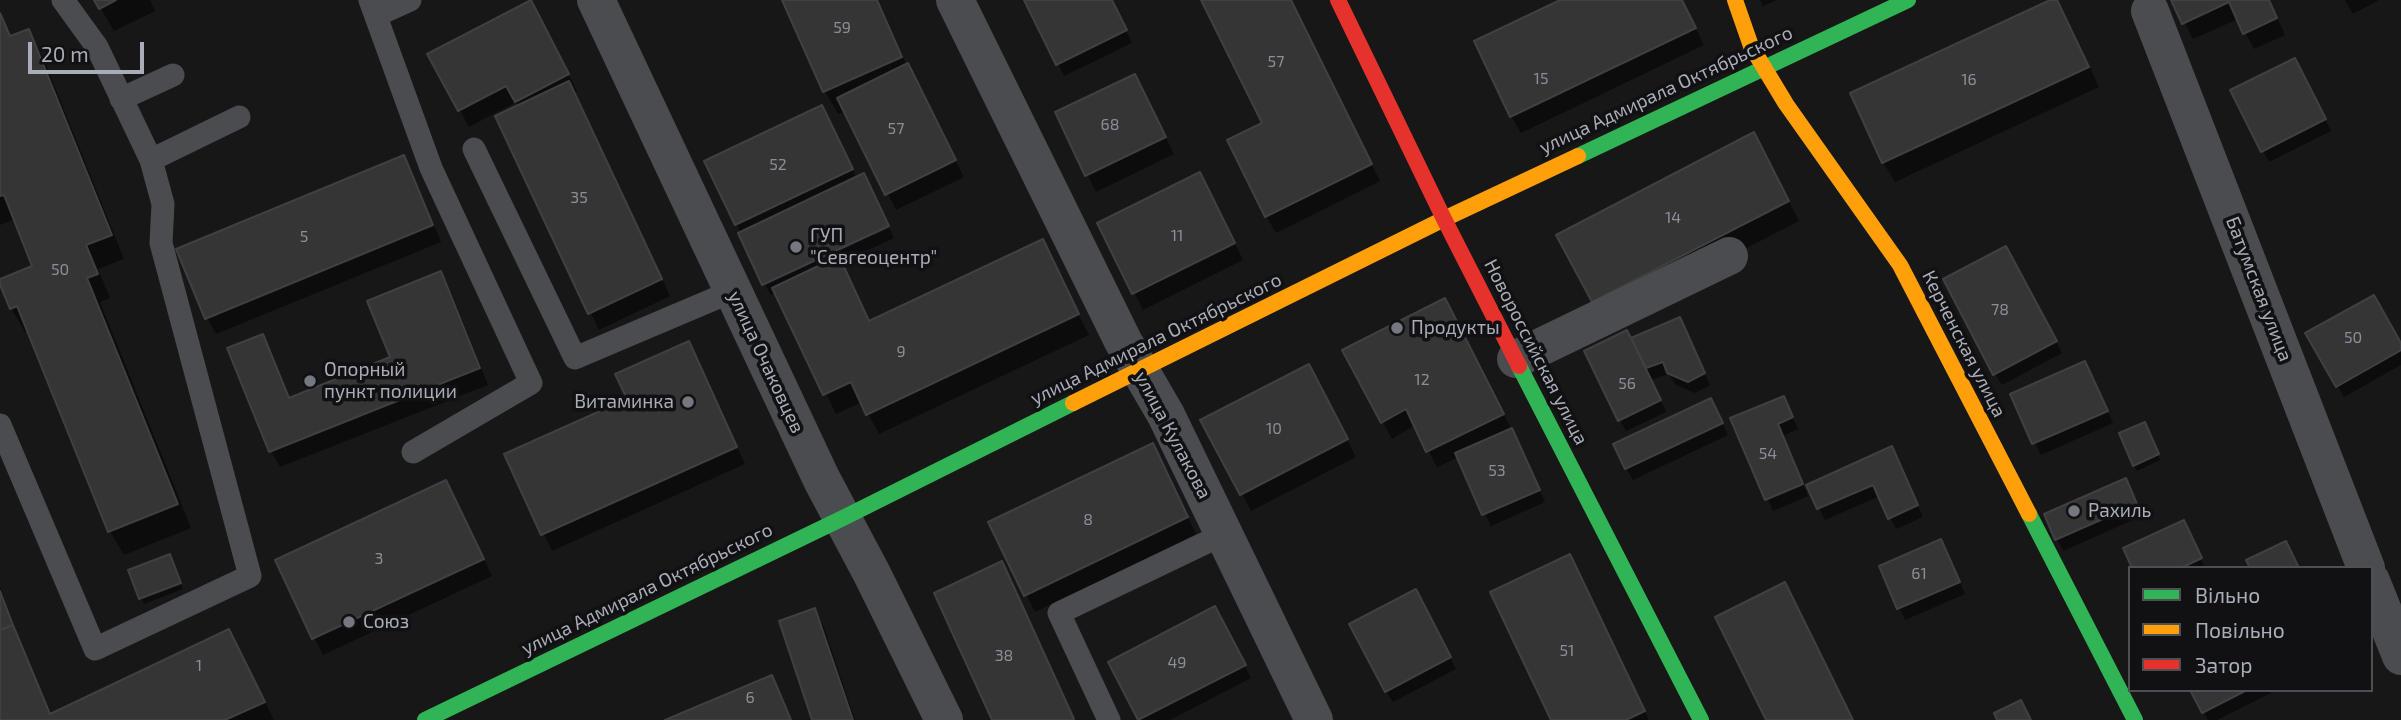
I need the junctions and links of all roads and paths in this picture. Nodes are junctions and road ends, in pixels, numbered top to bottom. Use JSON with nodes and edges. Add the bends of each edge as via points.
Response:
{"nodes":[{"id":1,"x":63,"y":0,"type":"edge"},
{"id":2,"x":410,"y":0,"type":"edge"},
{"id":3,"x":596,"y":0,"type":"edge"},
{"id":4,"x":955,"y":0,"type":"edge"},
{"id":5,"x":1338,"y":0,"type":"edge"},
{"id":6,"x":1735,"y":0,"type":"edge"},
{"id":7,"x":1908,"y":0,"type":"edge"},
{"id":8,"x":373,"y":7,"type":"edge"},
{"id":9,"x":2150,"y":11,"type":"dead end"},
{"id":10,"x":1763,"y":67,"type":"junction"},
{"id":11,"x":173,"y":75,"type":"dead end"},
{"id":12,"x":121,"y":99,"type":"junction"},
{"id":13,"x":239,"y":117,"type":"dead end"},
{"id":14,"x":474,"y":149,"type":"dead end"},
{"id":15,"x":151,"y":160,"type":"junction"},
{"id":16,"x":1444,"y":219,"type":"junction"},
{"id":17,"x":1729,"y":256,"type":"dead end"},
{"id":18,"x":733,"y":291,"type":"junction"},
{"id":19,"x":1516,"y":359,"type":"junction"},
{"id":20,"x":1140,"y":371,"type":"junction"},
{"id":21,"x":0,"y":425,"type":"edge"},
{"id":22,"x":412,"y":452,"type":"dead end"},
{"id":23,"x":843,"y":518,"type":"junction"},
{"id":24,"x":1224,"y":534,"type":"junction"},
{"id":25,"x":2365,"y":566,"type":"edge"},
{"id":26,"x":2373,"y":586,"type":"edge"},
{"id":27,"x":2400,"y":650,"type":"edge"},
{"id":28,"x":425,"y":720,"type":"edge"},
{"id":29,"x":944,"y":720,"type":"edge"},
{"id":30,"x":1108,"y":720,"type":"edge"},
{"id":31,"x":1314,"y":720,"type":"edge"},
{"id":32,"x":1701,"y":720,"type":"edge"},
{"id":33,"x":2135,"y":720,"type":"edge"}],
"edges":[{"from":1,"to":12,"type":"lane","via":[[97,47]]},
{"from":2,"to":8,"type":"lane"},
{"from":3,"to":18,"type":"street","name":"улица Очаковцев"},
{"from":4,"to":20,"type":"street","name":"улица Кулакова"},
{"from":5,"to":16,"type":"main road","name":"Новороссийская улица"},
{"from":6,"to":10,"type":"main road","name":"Керченская улица"},
{"from":7,"to":10,"type":"main road","name":"улица Адмирала Октябрьского"},
{"from":8,"to":22,"type":"lane","via":[[431,167],[531,383]]},
{"from":9,"to":25,"type":"street","name":"Батумская улица"},
{"from":10,"to":16,"type":"main road","name":"улица Адмирала Октябрьского"},
{"from":10,"to":33,"type":"main road","name":"Керченская улица","via":[[1899,265]]},
{"from":11,"to":12,"type":"lane"},
{"from":12,"to":15,"type":"lane"},
{"from":13,"to":15,"type":"lane"},
{"from":14,"to":18,"type":"lane","via":[[575,358]]},
{"from":15,"to":21,"type":"lane","via":[[163,204],[161,243],[250,576],[94,649]]},
{"from":16,"to":19,"type":"main road","name":"Новороссийская улица"},
{"from":16,"to":20,"type":"main road","name":"улица Адмирала Октябрьского"},
{"from":17,"to":19,"type":"street"},
{"from":18,"to":23,"type":"street","name":"улица Очаковцев"},
{"from":19,"to":32,"type":"main road","name":"Новороссийская улица"},
{"from":20,"to":23,"type":"main road","name":"улица Адмирала Октябрьского"},
{"from":20,"to":24,"type":"street","name":"улица Кулакова"},
{"from":23,"to":28,"type":"main road","name":"улица Адмирала Октябрьского"},
{"from":23,"to":29,"type":"street","name":"улица Очаковцев"},
{"from":24,"to":30,"type":"lane","via":[[1059,613]]},
{"from":24,"to":31,"type":"street","name":"улица Кулакова"},
{"from":26,"to":27,"type":"street"}]}
